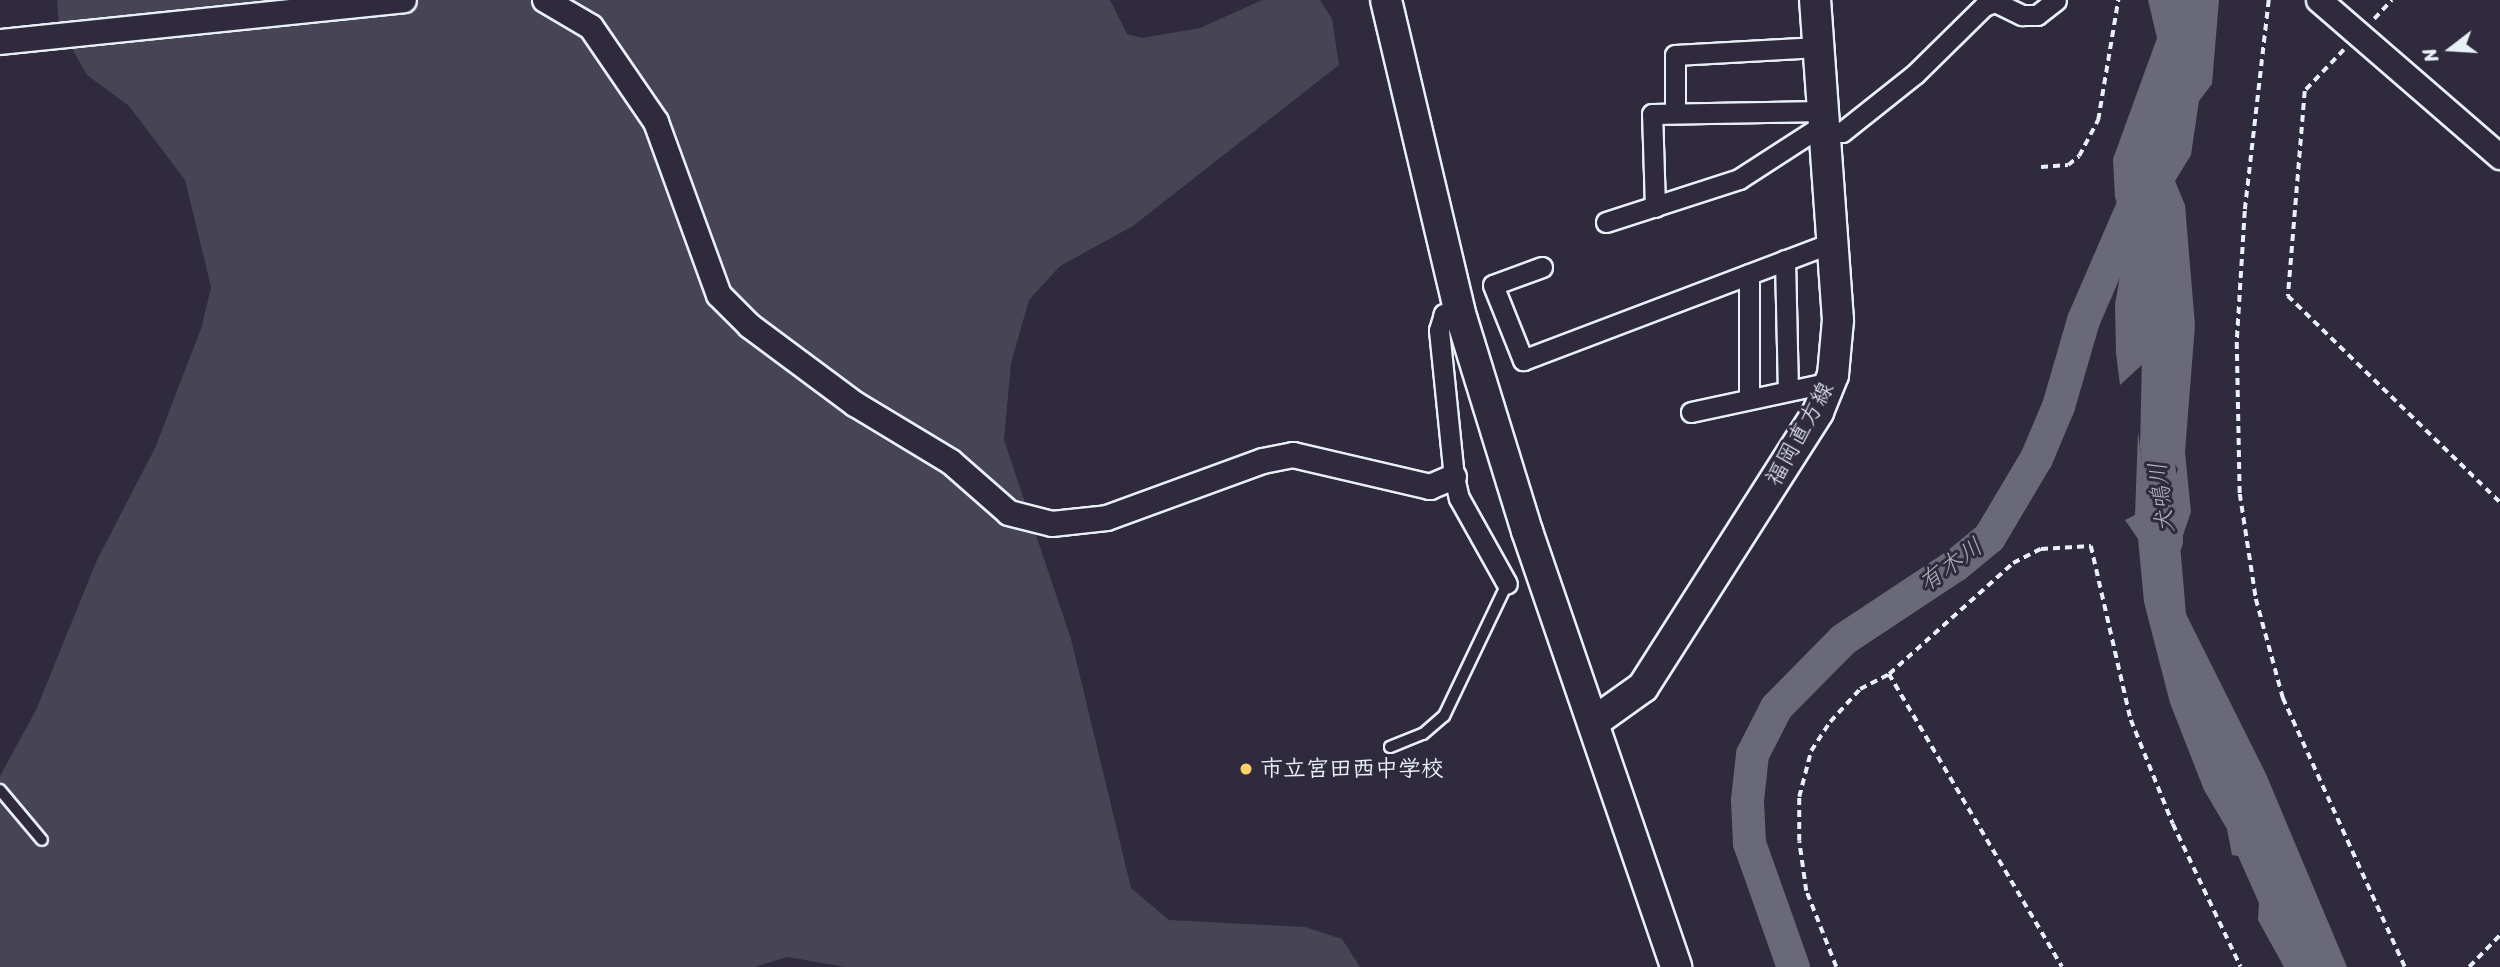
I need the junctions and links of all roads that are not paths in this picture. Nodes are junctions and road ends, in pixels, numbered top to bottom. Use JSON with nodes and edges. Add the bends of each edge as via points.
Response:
{"nodes":[{"id":1,"x":404,"y":0,"type":"edge"},
{"id":2,"x":545,"y":0,"type":"edge"},
{"id":3,"x":1386,"y":0,"type":"edge"},
{"id":4,"x":1815,"y":0,"type":"edge"},
{"id":5,"x":2056,"y":0,"type":"edge"},
{"id":6,"x":2319,"y":0,"type":"edge"},
{"id":7,"x":0,"y":43,"type":"edge"},
{"id":8,"x":1818,"y":47,"type":"junction"},
{"id":9,"x":1675,"y":113,"type":"junction"},
{"id":10,"x":1824,"y":122,"type":"junction"},
{"id":11,"x":2500,"y":157,"type":"edge"},
{"id":12,"x":1655,"y":206,"type":"junction"},
{"id":13,"x":1606,"y":222,"type":"dead end"},
{"id":14,"x":1833,"y":242,"type":"junction"},
{"id":15,"x":1785,"y":260,"type":"junction"},
{"id":16,"x":1542,"y":267,"type":"dead end"},
{"id":17,"x":1749,"y":274,"type":"junction"},
{"id":18,"x":1459,"y":310,"type":"junction"},
{"id":19,"x":1831,"y":382,"type":"junction"},
{"id":20,"x":1788,"y":390,"type":"junction"},
{"id":21,"x":1749,"y":397,"type":"junction"},
{"id":22,"x":1691,"y":412,"type":"dead end"},
{"id":23,"x":1454,"y":477,"type":"junction"},
{"id":24,"x":1507,"y":583,"type":"joint"},
{"id":25,"x":1594,"y":722,"type":"junction"},
{"id":26,"x":1390,"y":747,"type":"dead end"},
{"id":27,"x":0,"y":790,"type":"edge"},
{"id":28,"x":42,"y":840,"type":"dead end"},
{"id":29,"x":1676,"y":967,"type":"edge"}],
"edges":[{"from":1,"to":7,"type":"street"},
{"from":2,"to":23,"type":"street","via":[[591,27],[656,122],[719,295],[750,326],[855,404],[951,462],[1009,513],[1052,524],[1107,518],[1263,461],[1293,455],[1430,487]]},
{"from":3,"to":18,"type":"main road"},
{"from":4,"to":8,"type":"main road","name":"福岡直方線"},
{"from":5,"to":10,"type":"street","via":[[2037,15],[2022,15],[1995,2],[1984,6],[1915,74],[1842,132]]},
{"from":6,"to":11,"type":"street"},
{"from":8,"to":9,"type":"street","via":[[1675,55]]},
{"from":8,"to":10,"type":"main road","name":"福岡直方線"},
{"from":9,"to":10,"type":"street"},
{"from":9,"to":12,"type":"street","via":[[1652,114]]},
{"from":10,"to":12,"type":"street","via":[[1739,179]]},
{"from":10,"to":14,"type":"main road","name":"福岡直方線"},
{"from":12,"to":13,"type":"street"},
{"from":14,"to":15,"type":"street"},
{"from":14,"to":19,"type":"main road","name":"福岡直方線","via":[[1838,320]]},
{"from":15,"to":17,"type":"street"},
{"from":15,"to":20,"type":"street"},
{"from":16,"to":17,"type":"street","via":[[1493,285],[1523,360]]},
{"from":17,"to":21,"type":"street"},
{"from":18,"to":23,"type":"street","via":[[1444,314],[1439,330]]},
{"from":18,"to":25,"type":"main road","via":[[1527,531]]},
{"from":19,"to":20,"type":"street"},
{"from":19,"to":25,"type":"main road","name":"福岡直方線","via":[[1818,411],[1643,687]]},
{"from":20,"to":21,"type":"street"},
{"from":21,"to":22,"type":"street"},
{"from":23,"to":24,"type":"street","via":[[1459,498]]},
{"from":24,"to":26,"type":"lane","via":[[1444,716],[1423,734]]},
{"from":25,"to":29,"type":"main road"},
{"from":27,"to":28,"type":"lane"}]}
